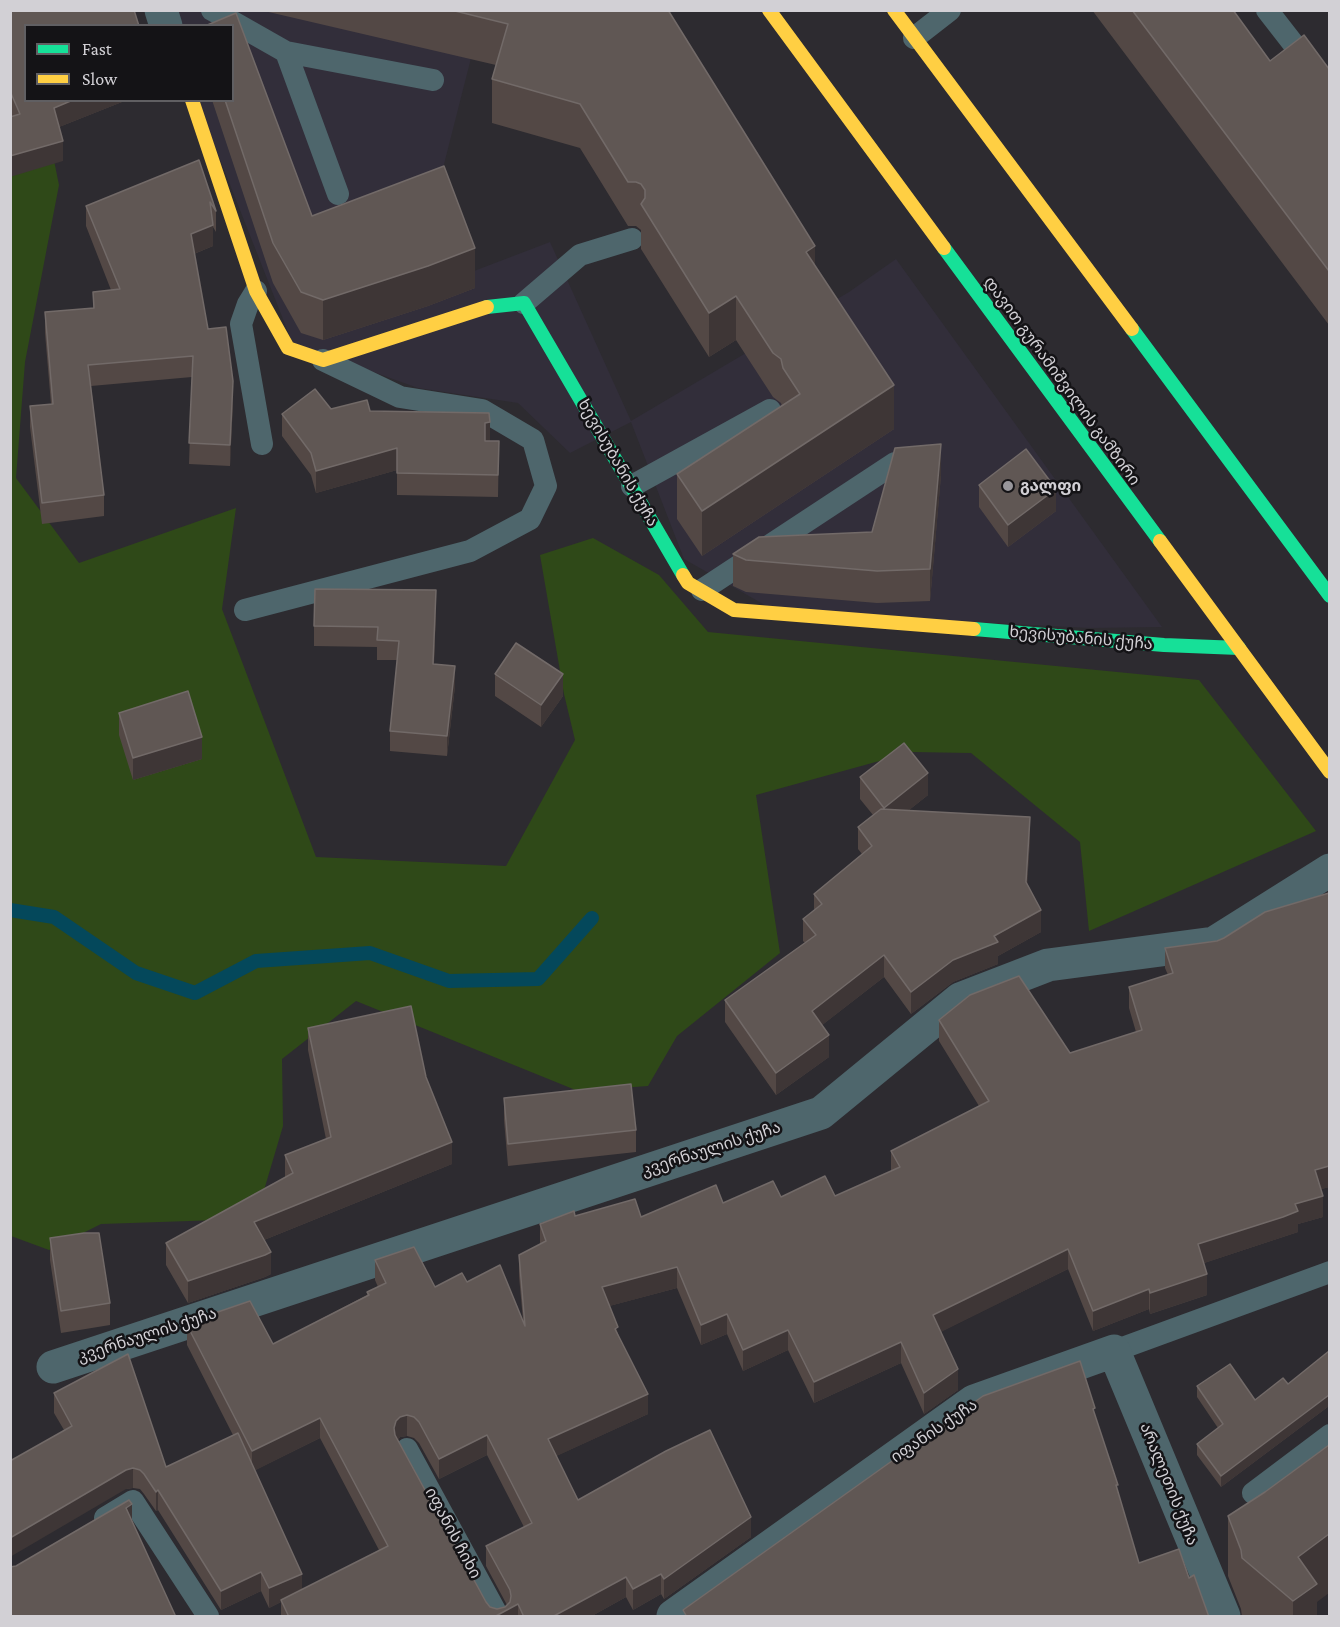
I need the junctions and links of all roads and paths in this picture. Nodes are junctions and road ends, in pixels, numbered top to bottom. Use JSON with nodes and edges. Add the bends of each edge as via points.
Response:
{"nodes":[{"id":1,"x":212,"y":10,"type":"edge"},
{"id":2,"x":769,"y":10,"type":"edge"},
{"id":3,"x":894,"y":10,"type":"edge"},
{"id":4,"x":950,"y":10,"type":"edge"},
{"id":5,"x":1267,"y":10,"type":"edge"},
{"id":6,"x":914,"y":38,"type":"junction"},
{"id":7,"x":286,"y":52,"type":"junction"},
{"id":8,"x":433,"y":80,"type":"dead end"},
{"id":9,"x":1329,"y":92,"type":"edge"},
{"id":10,"x":193,"y":102,"type":"edge"},
{"id":11,"x":338,"y":194,"type":"dead end"},
{"id":12,"x":632,"y":239,"type":"dead end"},
{"id":13,"x":256,"y":291,"type":"junction"},
{"id":14,"x":524,"y":303,"type":"junction"},
{"id":15,"x":323,"y":360,"type":"junction"},
{"id":16,"x":770,"y":410,"type":"edge"},
{"id":17,"x":262,"y":444,"type":"dead end"},
{"id":18,"x":895,"y":463,"type":"edge"},
{"id":19,"x":632,"y":486,"type":"junction"},
{"id":20,"x":702,"y":590,"type":"junction"},
{"id":21,"x":1329,"y":596,"type":"edge"},
{"id":22,"x":245,"y":610,"type":"dead end"},
{"id":23,"x":1239,"y":648,"type":"junction"},
{"id":24,"x":1329,"y":772,"type":"edge"},
{"id":25,"x":1329,"y":870,"type":"edge"},
{"id":26,"x":1329,"y":1272,"type":"edge"},
{"id":27,"x":1114,"y":1351,"type":"junction"},
{"id":28,"x":52,"y":1366,"type":"dead end"},
{"id":29,"x":1329,"y":1435,"type":"edge"},
{"id":30,"x":407,"y":1449,"type":"dead end"},
{"id":31,"x":1253,"y":1493,"type":"dead end"},
{"id":32,"x":92,"y":1525,"type":"edge"},
{"id":33,"x":208,"y":1617,"type":"edge"},
{"id":34,"x":498,"y":1617,"type":"edge"},
{"id":35,"x":674,"y":1617,"type":"edge"},
{"id":36,"x":1224,"y":1617,"type":"edge"}],
"edges":[{"from":1,"to":7,"type":"lane"},
{"from":2,"to":23,"type":"main road","name":"დავით გურამიშვილის გამზირი"},
{"from":3,"to":6,"type":"main road"},
{"from":4,"to":6,"type":"lane"},
{"from":5,"to":9,"type":"lane"},
{"from":6,"to":21,"type":"main road"},
{"from":7,"to":8,"type":"lane"},
{"from":7,"to":11,"type":"lane"},
{"from":10,"to":13,"type":"main road"},
{"from":12,"to":14,"type":"lane","via":[[580,255]]},
{"from":13,"to":15,"type":"main road","via":[[288,348]]},
{"from":13,"to":17,"type":"lane","via":[[241,324]]},
{"from":14,"to":15,"type":"main road","via":[[492,305]]},
{"from":14,"to":19,"type":"main road","name":"ხევისუბანის ქუჩა"},
{"from":15,"to":22,"type":"lane","via":[[400,397],[482,410],[533,440],[546,486],[530,519],[470,551]]},
{"from":16,"to":19,"type":"lane"},
{"from":18,"to":20,"type":"lane"},
{"from":19,"to":20,"type":"main road","name":"ხევისუბანის ქუჩა","via":[[688,583]]},
{"from":20,"to":23,"type":"main road","name":"ხევისუბანის ქუჩა","via":[[734,610]]},
{"from":23,"to":24,"type":"main road","name":"დავით გურამიშვილის გამზირი"},
{"from":25,"to":28,"type":"street","name":"კვერნაულის ქუჩა","via":[[1214,943],[1048,964],[960,999],[822,1113]]},
{"from":26,"to":27,"type":"lane","name":"იფანის ქუჩა"},
{"from":27,"to":35,"type":"street","name":"იფანის ქუჩა","via":[[974,1401]]},
{"from":27,"to":36,"type":"street","name":"არალეთის ქუჩა"},
{"from":29,"to":31,"type":"lane"},
{"from":30,"to":34,"type":"lane","name":"იფანის ჩიხი"},
{"from":32,"to":33,"type":"lane","via":[[133,1501]]}]}
